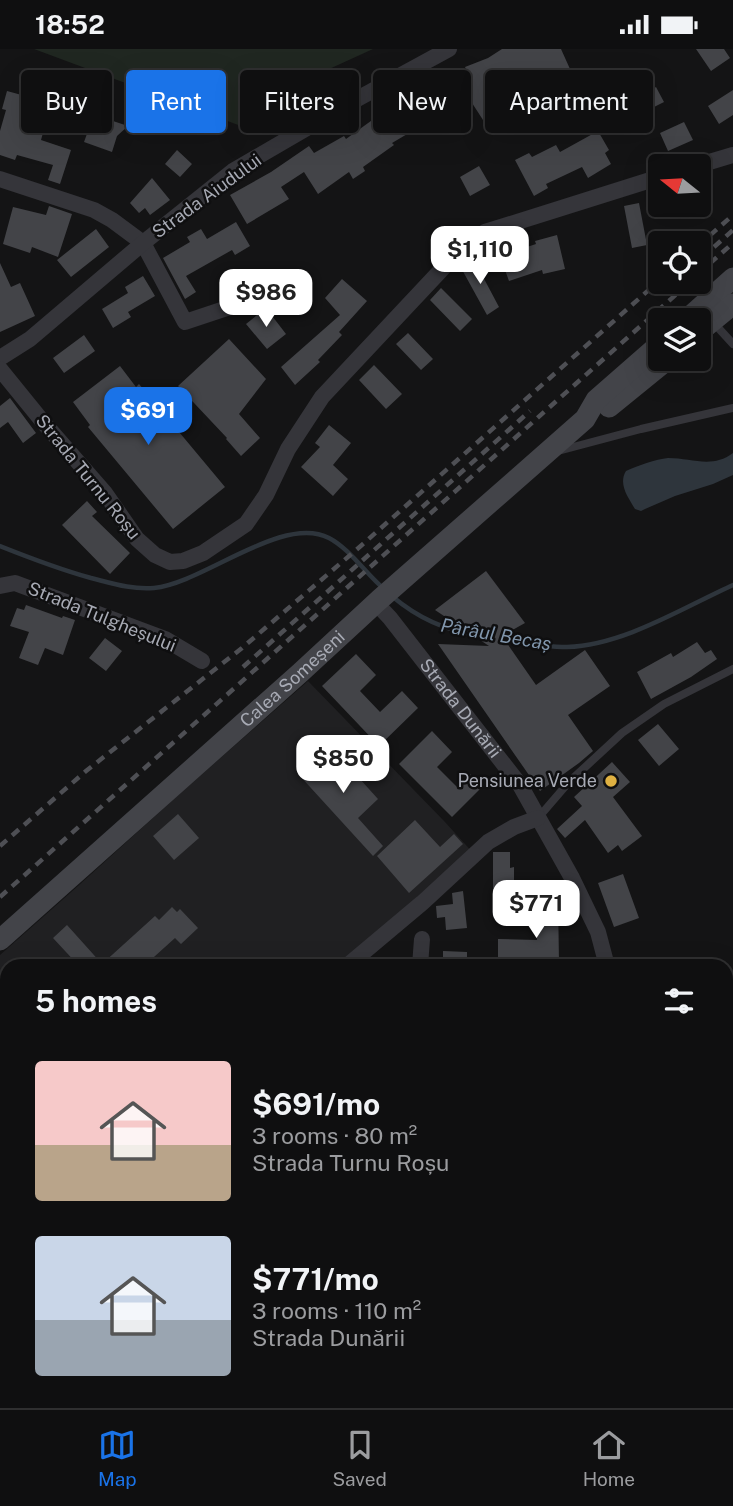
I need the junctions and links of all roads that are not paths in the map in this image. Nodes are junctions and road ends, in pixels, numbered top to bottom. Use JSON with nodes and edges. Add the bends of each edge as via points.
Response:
{"nodes":[{"id":1,"x":449,"y":49,"type":"edge"},
{"id":2,"x":429,"y":54,"type":"edge"},
{"id":3,"x":733,"y":155,"type":"edge"},
{"id":4,"x":711,"y":162,"type":"edge"},
{"id":5,"x":0,"y":179,"type":"edge"},
{"id":6,"x":648,"y":181,"type":"edge"},
{"id":7,"x":143,"y":243,"type":"junction"},
{"id":8,"x":733,"y":278,"type":"edge"},
{"id":9,"x":270,"y":294,"type":"dead end"},
{"id":10,"x":719,"y":314,"type":"edge"},
{"id":11,"x":733,"y":344,"type":"edge"},
{"id":12,"x":648,"y":354,"type":"edge"},
{"id":13,"x":0,"y":358,"type":"edge"},
{"id":14,"x":0,"y":369,"type":"edge"},
{"id":15,"x":653,"y":371,"type":"edge"},
{"id":16,"x":733,"y":408,"type":"edge"},
{"id":17,"x":586,"y":419,"type":"junction"},
{"id":18,"x":545,"y":455,"type":"junction"},
{"id":19,"x":0,"y":586,"type":"edge"},
{"id":20,"x":377,"y":602,"type":"junction"},
{"id":21,"x":202,"y":661,"type":"dead end"},
{"id":22,"x":733,"y":669,"type":"edge"},
{"id":23,"x":538,"y":818,"type":"junction"},
{"id":24,"x":422,"y":939,"type":"dead end"},
{"id":25,"x":0,"y":940,"type":"edge"},
{"id":26,"x":355,"y":959,"type":"edge"},
{"id":27,"x":421,"y":959,"type":"edge"},
{"id":28,"x":605,"y":959,"type":"edge"}],
"edges":[{"from":1,"to":2,"type":"street","name":"Strada Aiudului"},
{"from":2,"to":7,"type":"street","name":"Strada Aiudului","via":[[233,171]]},
{"from":3,"to":4,"type":"street"},
{"from":5,"to":7,"type":"street","via":[[94,210]]},
{"from":6,"to":14,"type":"street","name":"Strada Turnu Roșu","via":[[485,232],[458,252],[322,397],[246,524],[183,561],[170,562],[155,555],[137,539],[105,493]]},
{"from":7,"to":9,"type":"street","via":[[185,322]]},
{"from":7,"to":13,"type":"street","name":"Strada Aiudului","via":[[30,339]]},
{"from":8,"to":10,"type":"main road"},
{"from":10,"to":11,"type":"lane"},
{"from":12,"to":17,"type":"main road","name":"Calea Someșeni","via":[[596,400]]},
{"from":15,"to":17,"type":"main road","name":"Calea Someșeni","via":[[602,412]]},
{"from":16,"to":18,"type":"lane"},
{"from":17,"to":18,"type":"main road","name":"Calea Someșeni"},
{"from":18,"to":20,"type":"main road","name":"Calea Someșeni"},
{"from":19,"to":21,"type":"street","name":"Strada Tulgheșului","via":[[15,583],[165,639]]},
{"from":20,"to":23,"type":"street","name":"Strada Dunării","via":[[520,785]]},
{"from":20,"to":25,"type":"main road","name":"Calea Someșeni"},
{"from":22,"to":23,"type":"lane","via":[[664,704],[622,733]]},
{"from":23,"to":26,"type":"street","via":[[488,842]]},
{"from":23,"to":28,"type":"street","name":"Strada Dunării","via":[[598,932]]},
{"from":24,"to":27,"type":"street"}]}
